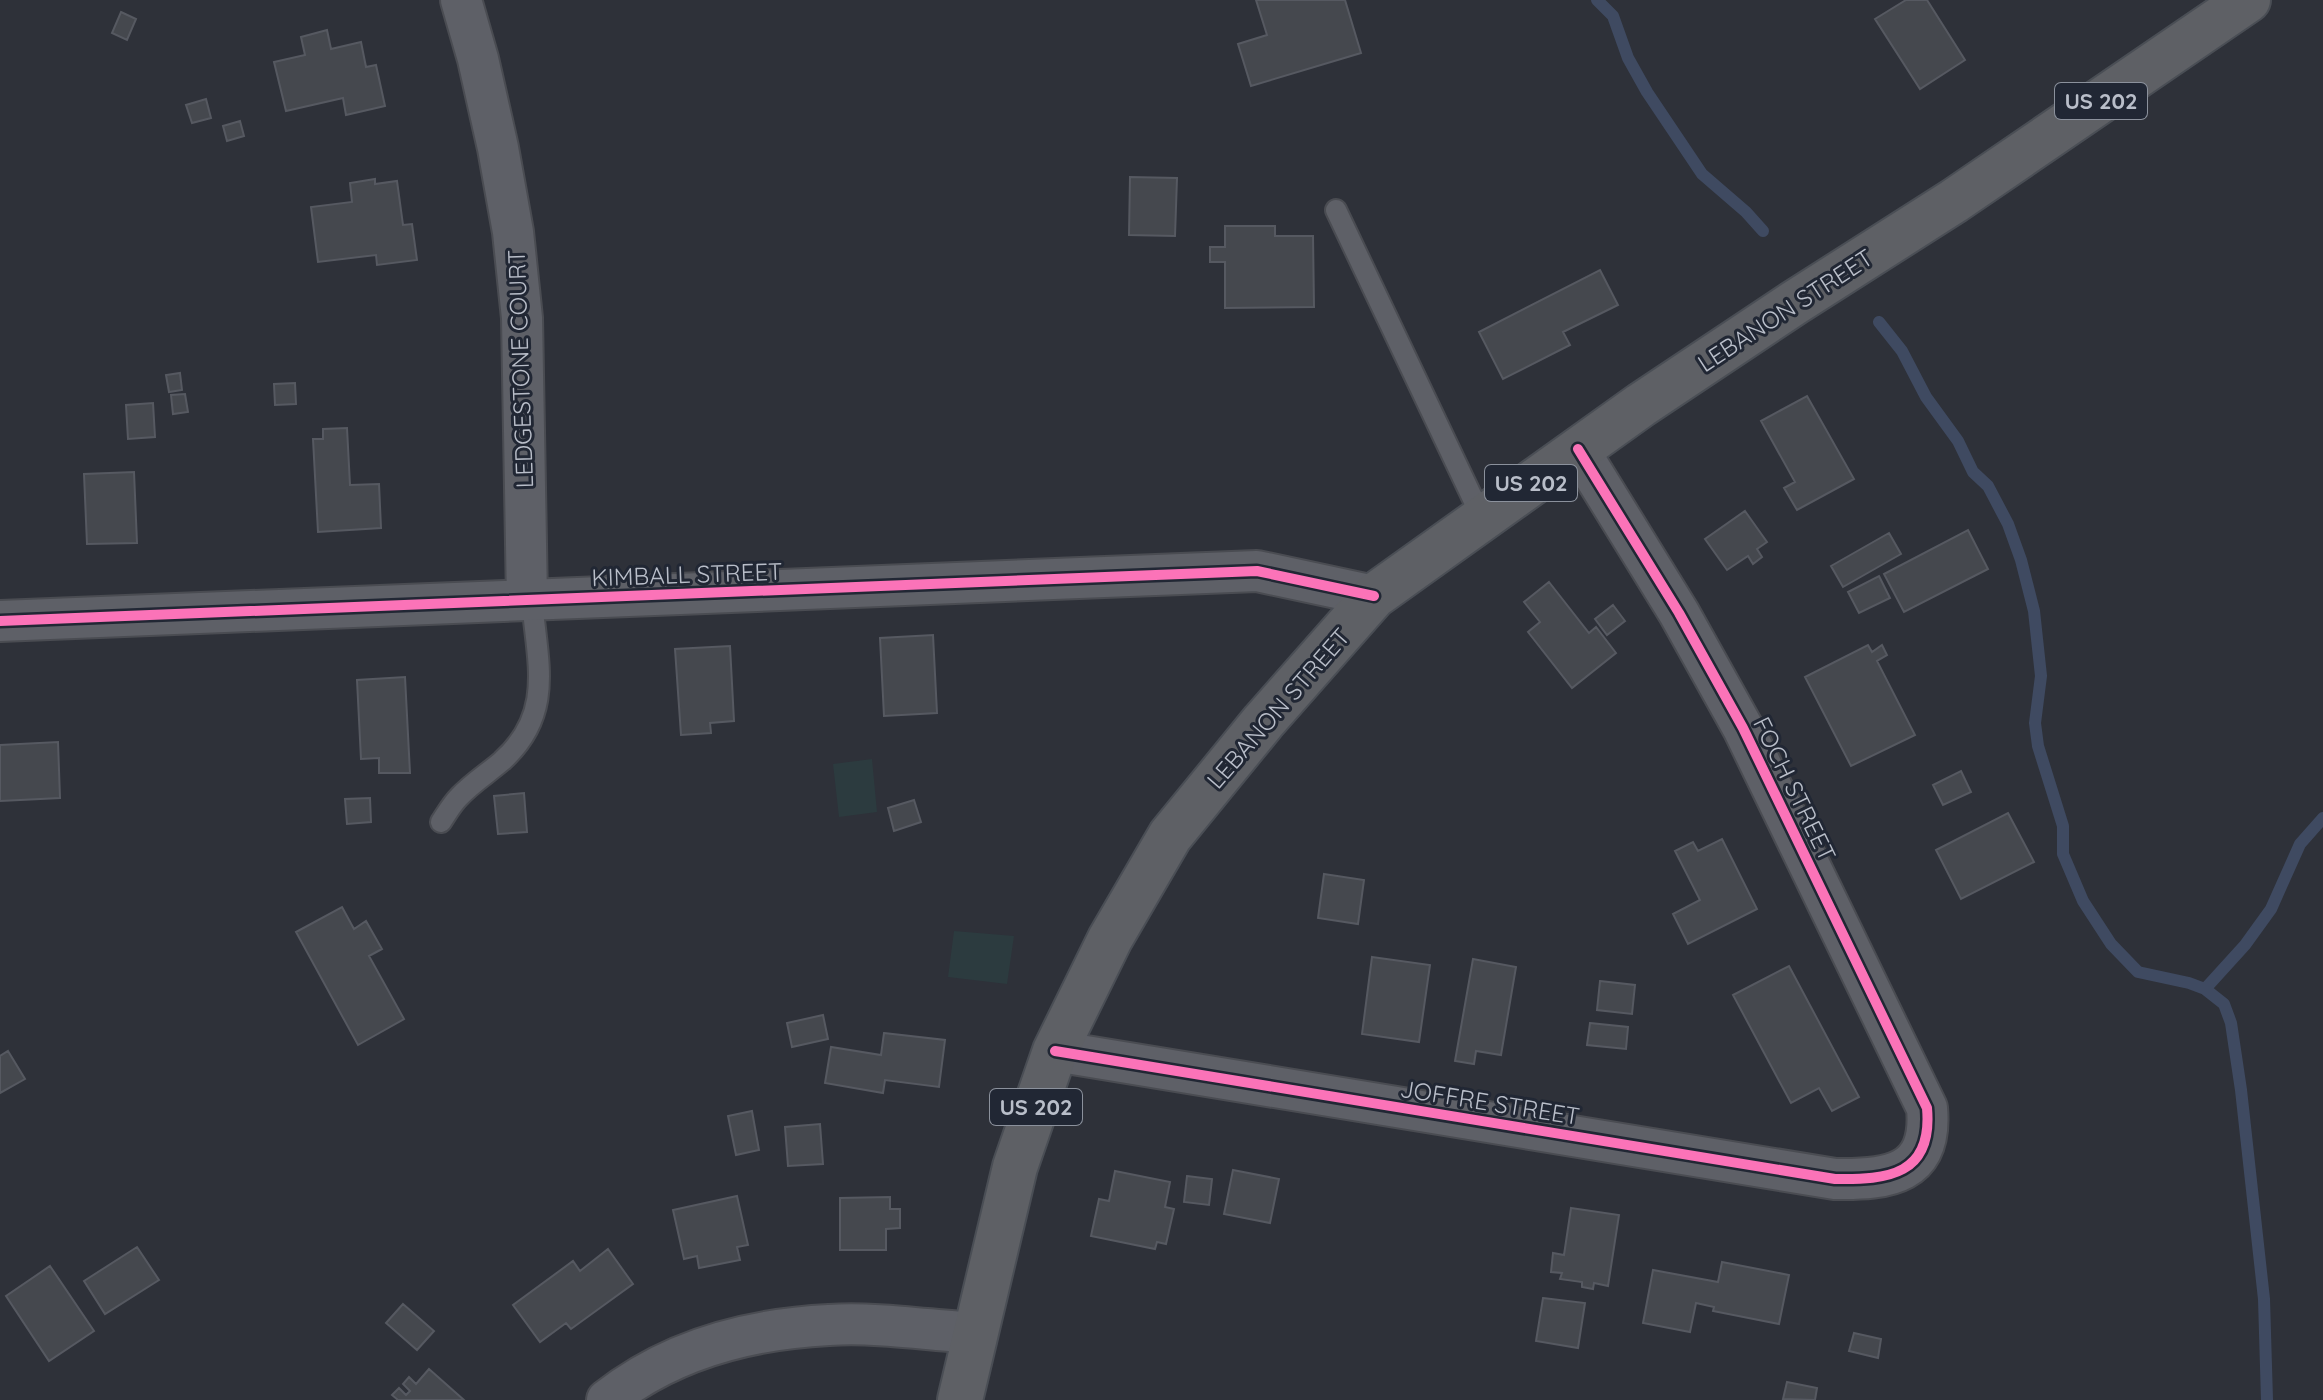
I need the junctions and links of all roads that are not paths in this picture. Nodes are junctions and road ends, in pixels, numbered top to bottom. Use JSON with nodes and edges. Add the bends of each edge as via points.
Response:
{"nodes":[{"id":1,"x":461,"y":0,"type":"edge"},
{"id":2,"x":2248,"y":0,"type":"edge"},
{"id":3,"x":1336,"y":210,"type":"dead end"},
{"id":4,"x":1578,"y":449,"type":"junction"},
{"id":5,"x":1482,"y":518,"type":"junction"},
{"id":6,"x":1374,"y":596,"type":"junction"},
{"id":7,"x":530,"y":600,"type":"junction"},
{"id":8,"x":0,"y":621,"type":"edge"},
{"id":9,"x":441,"y":822,"type":"dead end"},
{"id":10,"x":1055,"y":1051,"type":"junction"},
{"id":11,"x":1914,"y":1162,"type":"joint"},
{"id":12,"x":975,"y":1333,"type":"junction"},
{"id":13,"x":607,"y":1400,"type":"edge"},
{"id":14,"x":960,"y":1400,"type":"edge"}],
"edges":[{"from":1,"to":7,"type":"street","name":"LEDGESTONE COURT","via":[[485,88],[513,232],[522,318]]},
{"from":2,"to":4,"type":"highway","name":"LEBANON STREET","number":"US 202"},
{"from":3,"to":5,"type":"lane"},
{"from":4,"to":5,"type":"highway","name":"LEBANON STREET","number":"US 202"},
{"from":4,"to":11,"type":"street","name":"FOCH STREET","via":[[1743,728],[1927,1108],[1925,1140]]},
{"from":5,"to":6,"type":"highway","name":"LEBANON STREET","number":"US 202"},
{"from":6,"to":7,"type":"street","name":"KIMBALL STREET","via":[[1257,571]]},
{"from":6,"to":10,"type":"highway","name":"LEBANON STREET","number":"US 202","via":[[1170,836],[1110,939]]},
{"from":7,"to":8,"type":"street","name":"KIMBALL STREET"},
{"from":7,"to":9,"type":"lane","via":[[540,683],[537,709],[528,731],[460,796]]},
{"from":10,"to":11,"type":"street","name":"JOFFRE STREET","via":[[1835,1179],[1869,1180],[1898,1173]]},
{"from":10,"to":12,"type":"highway","name":"LEBANON STREET","number":"US 202","via":[[1015,1167]]},
{"from":12,"to":13,"type":"street","via":[[867,1325],[769,1332],[681,1355]]},
{"from":12,"to":14,"type":"highway","name":"LEBANON STREET","number":"US 202"}]}
